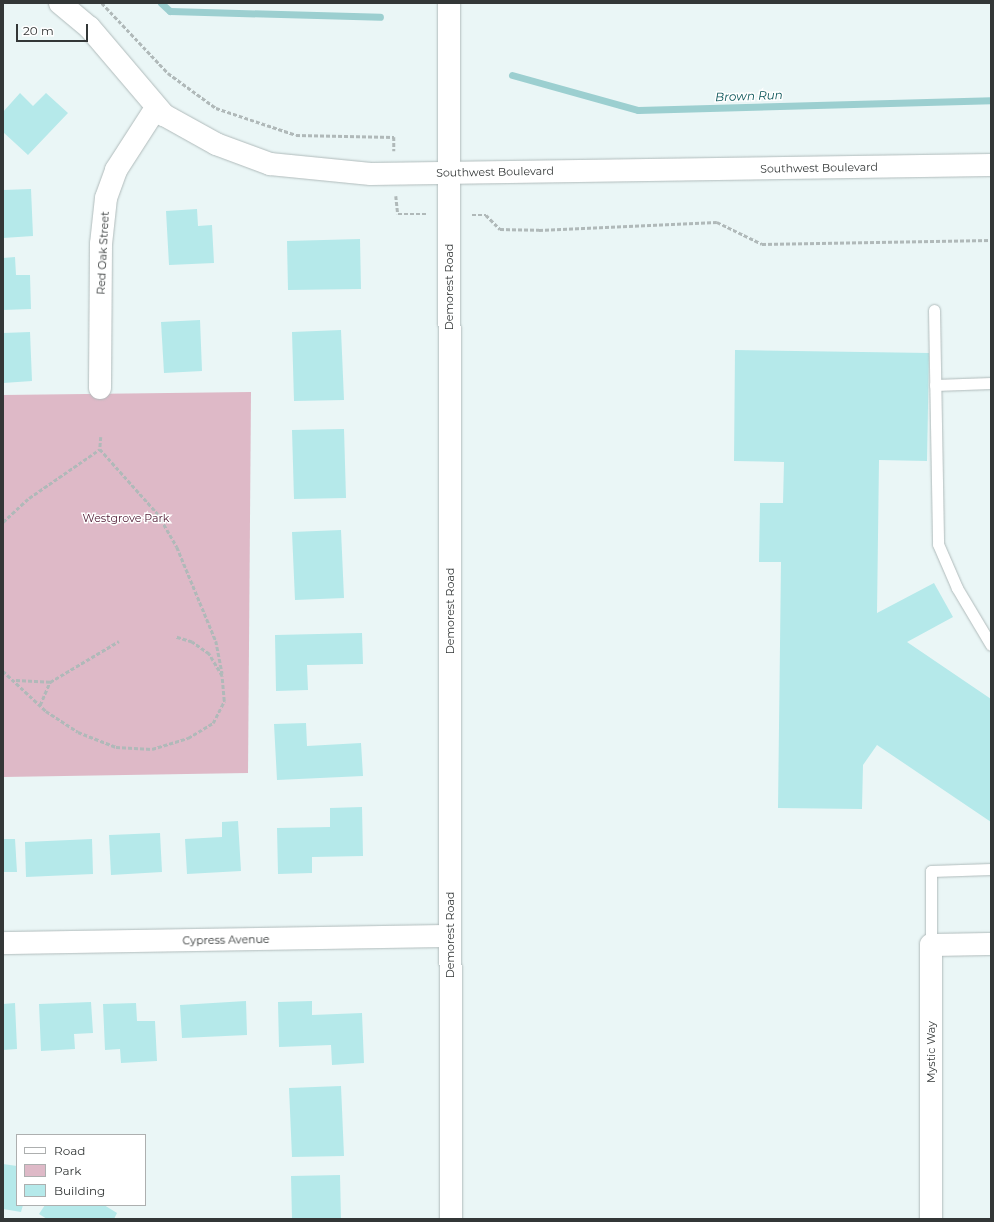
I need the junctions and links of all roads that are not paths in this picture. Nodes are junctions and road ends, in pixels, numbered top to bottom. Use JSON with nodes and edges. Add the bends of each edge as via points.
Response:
{"nodes":[{"id":1,"x":60,"y":3,"type":"edge"},
{"id":2,"x":448,"y":3,"type":"edge"},
{"id":3,"x":156,"y":108,"type":"junction"},
{"id":4,"x":991,"y":165,"type":"edge"},
{"id":5,"x":450,"y":172,"type":"junction"},
{"id":6,"x":934,"y":310,"type":"dead end"},
{"id":7,"x":991,"y":383,"type":"edge"},
{"id":8,"x":935,"y":385,"type":"junction"},
{"id":9,"x":100,"y":388,"type":"dead end"},
{"id":10,"x":991,"y":645,"type":"edge"},
{"id":11,"x":991,"y":869,"type":"edge"},
{"id":12,"x":449,"y":936,"type":"junction"},
{"id":13,"x":3,"y":943,"type":"edge"},
{"id":14,"x":991,"y":944,"type":"edge"},
{"id":15,"x":931,"y":945,"type":"junction"},
{"id":16,"x":451,"y":1219,"type":"edge"},
{"id":17,"x":931,"y":1219,"type":"edge"}],
"edges":[{"from":1,"to":3,"type":"street","name":"Southwest Boulevard","via":[[89,27]]},
{"from":2,"to":5,"type":"street","name":"Demorest Road"},
{"from":3,"to":5,"type":"street","name":"Southwest Boulevard","via":[[216,144],[270,164],[338,173]]},
{"from":3,"to":9,"type":"street","name":"Red Oak Street","via":[[116,170],[106,198],[101,244]]},
{"from":4,"to":5,"type":"street","name":"Southwest Boulevard"},
{"from":5,"to":12,"type":"street","name":"Demorest Road"},
{"from":6,"to":8,"type":"lane"},
{"from":7,"to":8,"type":"lane"},
{"from":8,"to":10,"type":"lane","via":[[938,544],[957,588]]},
{"from":11,"to":15,"type":"lane","via":[[931,871]]},
{"from":12,"to":13,"type":"street","name":"Cypress Avenue"},
{"from":12,"to":16,"type":"street","name":"Demorest Road"},
{"from":14,"to":15,"type":"street"},
{"from":15,"to":17,"type":"street","name":"Mystic Way"}]}
